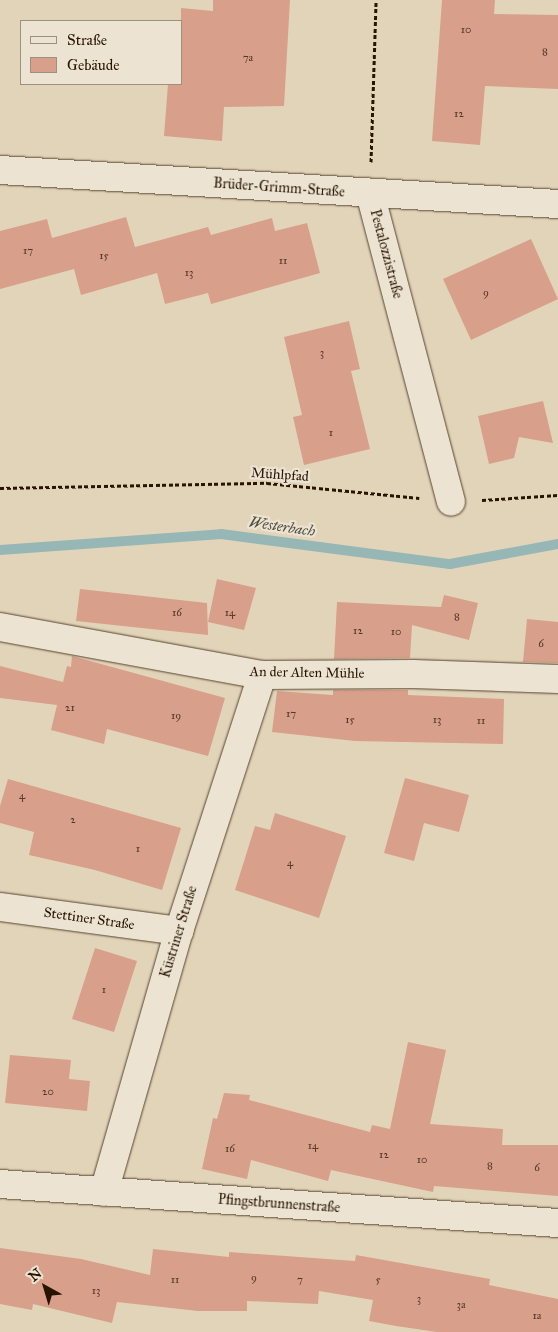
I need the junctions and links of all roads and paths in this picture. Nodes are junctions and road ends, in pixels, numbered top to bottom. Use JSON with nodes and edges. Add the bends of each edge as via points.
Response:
{"nodes":[{"id":1,"x":376,"y":0,"type":"edge"},
{"id":2,"x":0,"y":170,"type":"edge"},
{"id":3,"x":370,"y":193,"type":"junction"},
{"id":4,"x":558,"y":204,"type":"edge"},
{"id":5,"x":0,"y":488,"type":"edge"},
{"id":6,"x":558,"y":495,"type":"edge"},
{"id":7,"x":451,"y":502,"type":"junction"},
{"id":8,"x":0,"y":627,"type":"edge"},
{"id":9,"x":262,"y":675,"type":"junction"},
{"id":10,"x":558,"y":680,"type":"edge"},
{"id":11,"x":0,"y":906,"type":"edge"},
{"id":12,"x":179,"y":931,"type":"junction"},
{"id":13,"x":0,"y":1184,"type":"edge"},
{"id":14,"x":104,"y":1192,"type":"junction"},
{"id":15,"x":558,"y":1223,"type":"edge"}],
"edges":[{"from":1,"to":3,"type":"path","name":"Pestalozzistraße"},
{"from":2,"to":3,"type":"street","name":"Brüder-Grimm-Straße"},
{"from":3,"to":4,"type":"street","name":"Brüder-Grimm-Straße"},
{"from":3,"to":7,"type":"street","name":"Pestalozzistraße"},
{"from":5,"to":7,"type":"path","name":"Mühlpfad","via":[[267,483]]},
{"from":6,"to":7,"type":"path","name":"Mühlpfad"},
{"from":8,"to":9,"type":"street","name":"An der Alten Mühle"},
{"from":9,"to":10,"type":"street","name":"An der Alten Mühle","via":[[413,674]]},
{"from":9,"to":12,"type":"street","name":"Küstriner Straße"},
{"from":11,"to":12,"type":"street","name":"Stettiner Straße"},
{"from":12,"to":14,"type":"street","name":"Küstriner Straße"},
{"from":13,"to":14,"type":"street","name":"Pfingstbrunnenstraße"},
{"from":14,"to":15,"type":"street","name":"Pfingstbrunnenstraße"}]}
